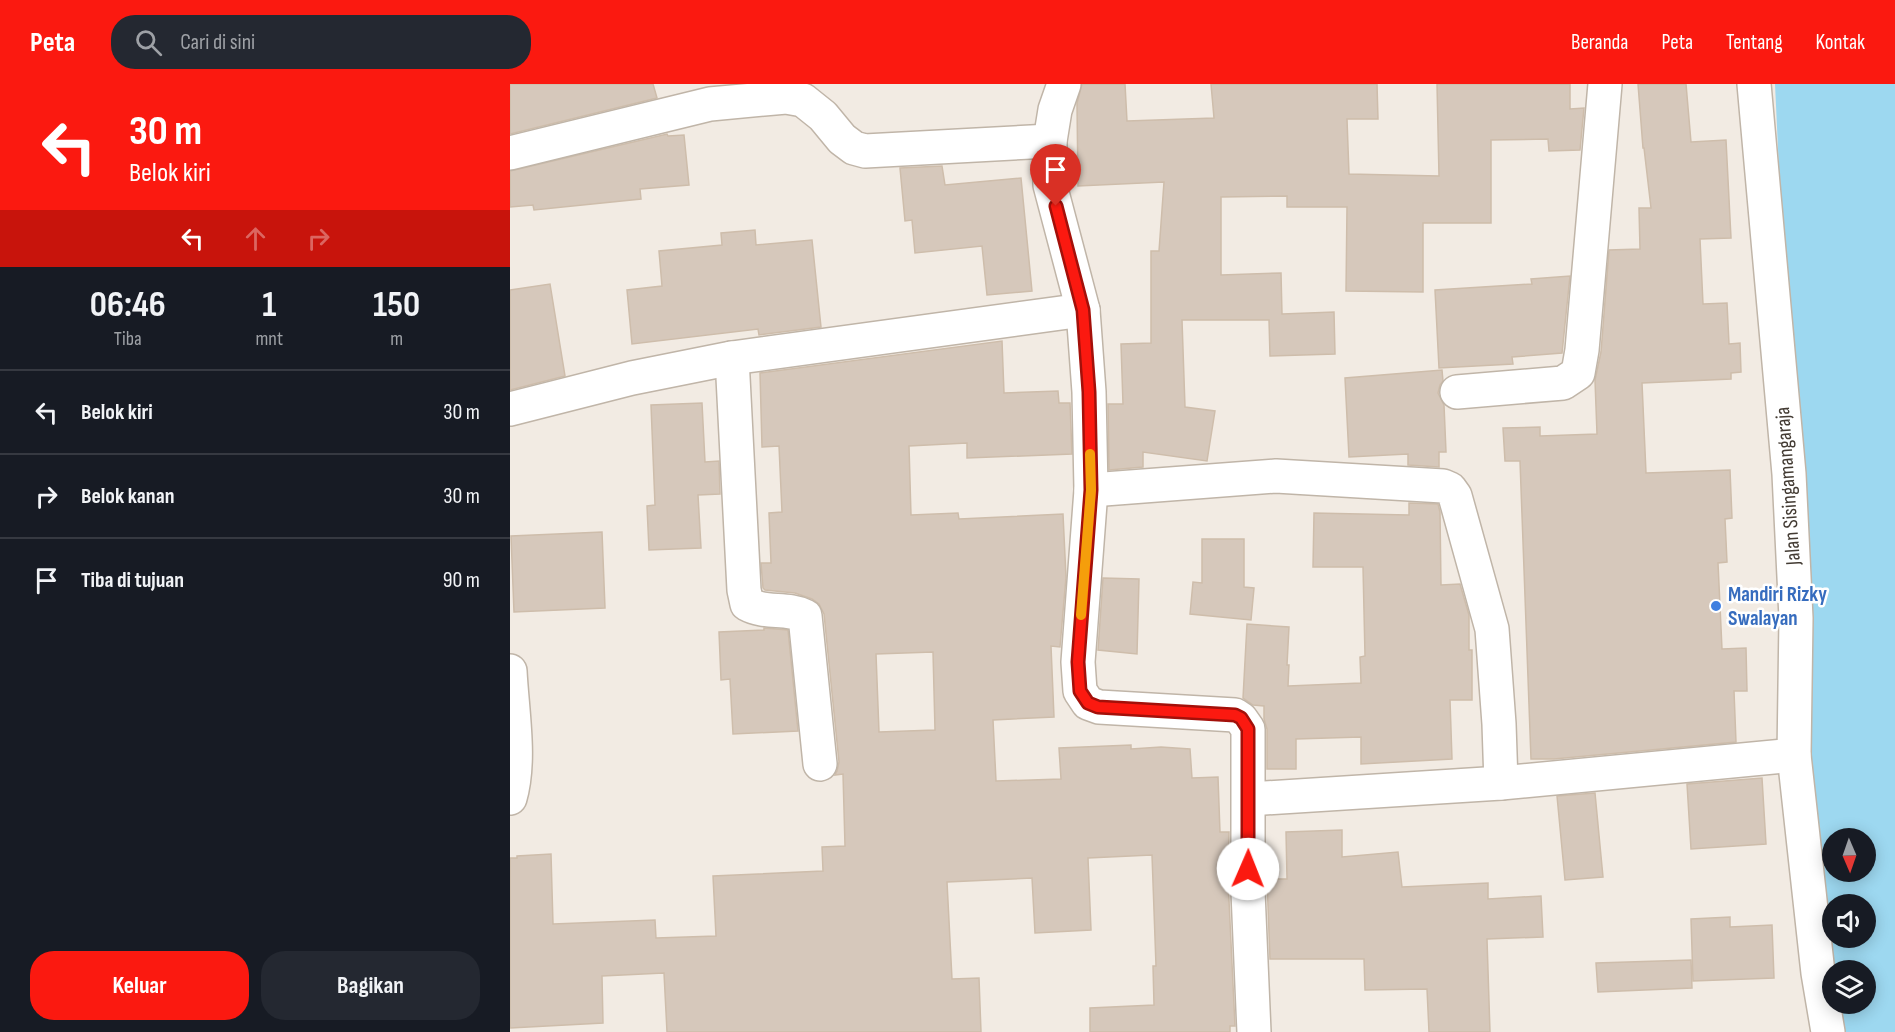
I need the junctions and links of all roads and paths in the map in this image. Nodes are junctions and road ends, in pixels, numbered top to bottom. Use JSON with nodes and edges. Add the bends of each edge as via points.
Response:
{"nodes":[{"id":1,"x":1064,"y":84,"type":"edge"},
{"id":2,"x":1605,"y":84,"type":"edge"},
{"id":3,"x":1754,"y":84,"type":"edge"},
{"id":4,"x":1050,"y":141,"type":"junction"},
{"id":5,"x":510,"y":153,"type":"edge"},
{"id":6,"x":1083,"y":310,"type":"junction"},
{"id":7,"x":732,"y":358,"type":"junction"},
{"id":8,"x":1457,"y":393,"type":"dead end"},
{"id":9,"x":510,"y":409,"type":"edge"},
{"id":10,"x":1091,"y":490,"type":"junction"},
{"id":11,"x":510,"y":671,"type":"edge"},
{"id":12,"x":1794,"y":755,"type":"junction"},
{"id":13,"x":820,"y":764,"type":"dead end"},
{"id":14,"x":1501,"y":783,"type":"junction"},
{"id":15,"x":510,"y":798,"type":"edge"},
{"id":16,"x":1249,"y":799,"type":"junction"},
{"id":17,"x":1254,"y":1032,"type":"edge"},
{"id":18,"x":1828,"y":1032,"type":"edge"}],
"edges":[{"from":1,"to":4,"type":"street"},
{"from":2,"to":8,"type":"street","via":[[1578,373],[1563,383]]},
{"from":3,"to":12,"type":"street","name":"Jalan Sisingamangaraja","via":[[1789,474],[1796,618]]},
{"from":4,"to":5,"type":"street","via":[[865,151],[842,139],[803,100],[786,98],[710,104]]},
{"from":4,"to":6,"type":"street","via":[[1050,185]]},
{"from":6,"to":7,"type":"street"},
{"from":6,"to":10,"type":"street"},
{"from":7,"to":9,"type":"street"},
{"from":7,"to":13,"type":"street","via":[[747,604],[756,609],[795,611],[806,616]]},
{"from":10,"to":14,"type":"street","via":[[1276,476],[1450,489],[1492,629]]},
{"from":10,"to":16,"type":"street","via":[[1078,662],[1080,691],[1088,703],[1098,707],[1241,718],[1248,729]]},
{"from":11,"to":15,"type":"street","via":[[515,780]]},
{"from":12,"to":14,"type":"street"},
{"from":12,"to":18,"type":"street","name":"Jalan Sisingamangaraja"},
{"from":14,"to":16,"type":"street"},
{"from":16,"to":17,"type":"street"}]}
